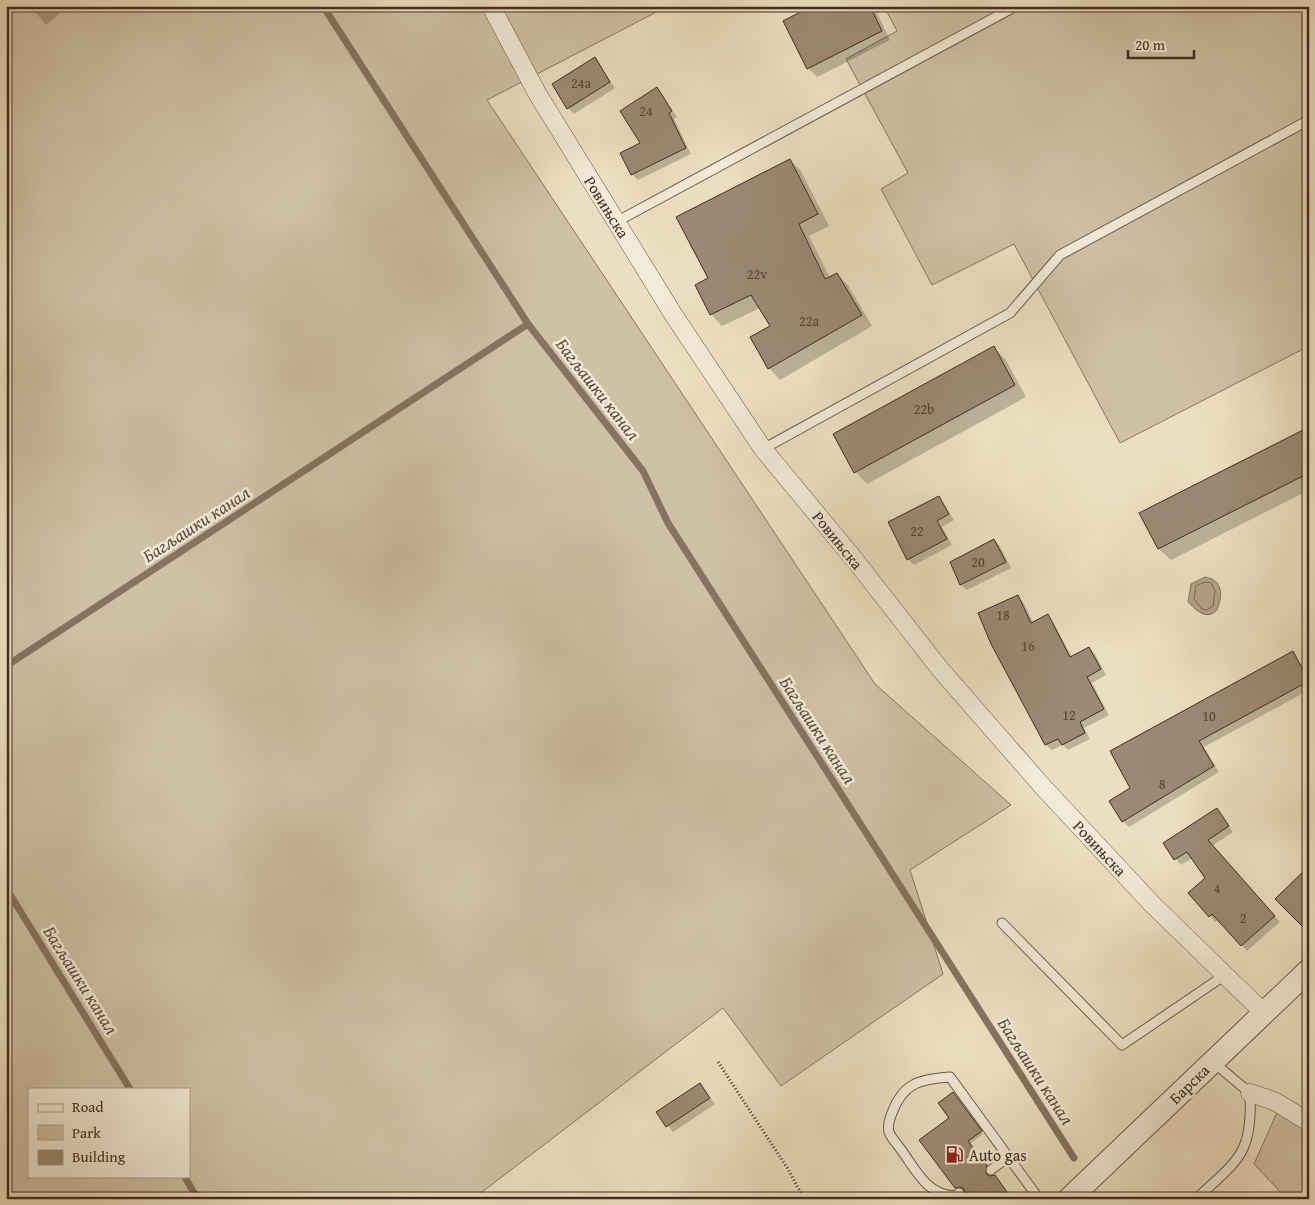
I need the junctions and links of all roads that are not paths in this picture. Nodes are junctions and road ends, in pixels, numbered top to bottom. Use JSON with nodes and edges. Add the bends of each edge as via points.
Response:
{"nodes":[{"id":1,"x":491,"y":6,"type":"edge"},
{"id":2,"x":1016,"y":6,"type":"edge"},
{"id":3,"x":1309,"y":120,"type":"edge"},
{"id":4,"x":616,"y":222,"type":"junction"},
{"id":5,"x":763,"y":449,"type":"junction"},
{"id":6,"x":1002,"y":923,"type":"dead end"},
{"id":7,"x":1309,"y":970,"type":"edge"},
{"id":8,"x":1225,"y":975,"type":"junction"},
{"id":9,"x":1264,"y":1012,"type":"junction"},
{"id":10,"x":1213,"y":1062,"type":"junction"},
{"id":11,"x":1250,"y":1093,"type":"junction"},
{"id":12,"x":1309,"y":1122,"type":"edge"},
{"id":13,"x":1008,"y":1157,"type":"junction"},
{"id":14,"x":990,"y":1170,"type":"dead end"},
{"id":15,"x":959,"y":1193,"type":"dead end"},
{"id":16,"x":1039,"y":1199,"type":"edge"},
{"id":17,"x":1069,"y":1199,"type":"edge"},
{"id":18,"x":1196,"y":1199,"type":"edge"}],
"edges":[{"from":1,"to":4,"type":"street","name":"Ровињска","via":[[536,93]]},
{"from":2,"to":4,"type":"lane"},
{"from":3,"to":5,"type":"lane","via":[[1060,255],[1010,313]]},
{"from":4,"to":5,"type":"street","name":"Ровињска"},
{"from":5,"to":8,"type":"street","name":"Ровињска","via":[[940,669],[1152,904]]},
{"from":6,"to":8,"type":"lane","via":[[1122,1045]]},
{"from":7,"to":9,"type":"street","name":"Барска"},
{"from":8,"to":9,"type":"street","name":"Ровињска"},
{"from":9,"to":10,"type":"street","name":"Барска"},
{"from":10,"to":11,"type":"lane"},
{"from":10,"to":17,"type":"street","name":"Барска"},
{"from":11,"to":12,"type":"street","via":[[1274,1101]]},
{"from":11,"to":18,"type":"lane","via":[[1250,1130],[1243,1152]]},
{"from":13,"to":14,"type":"lane"},
{"from":13,"to":15,"type":"lane","via":[[950,1077],[917,1082],[902,1092],[889,1119],[889,1131],[925,1184],[940,1194],[956,1196]]},
{"from":13,"to":16,"type":"lane"}]}
